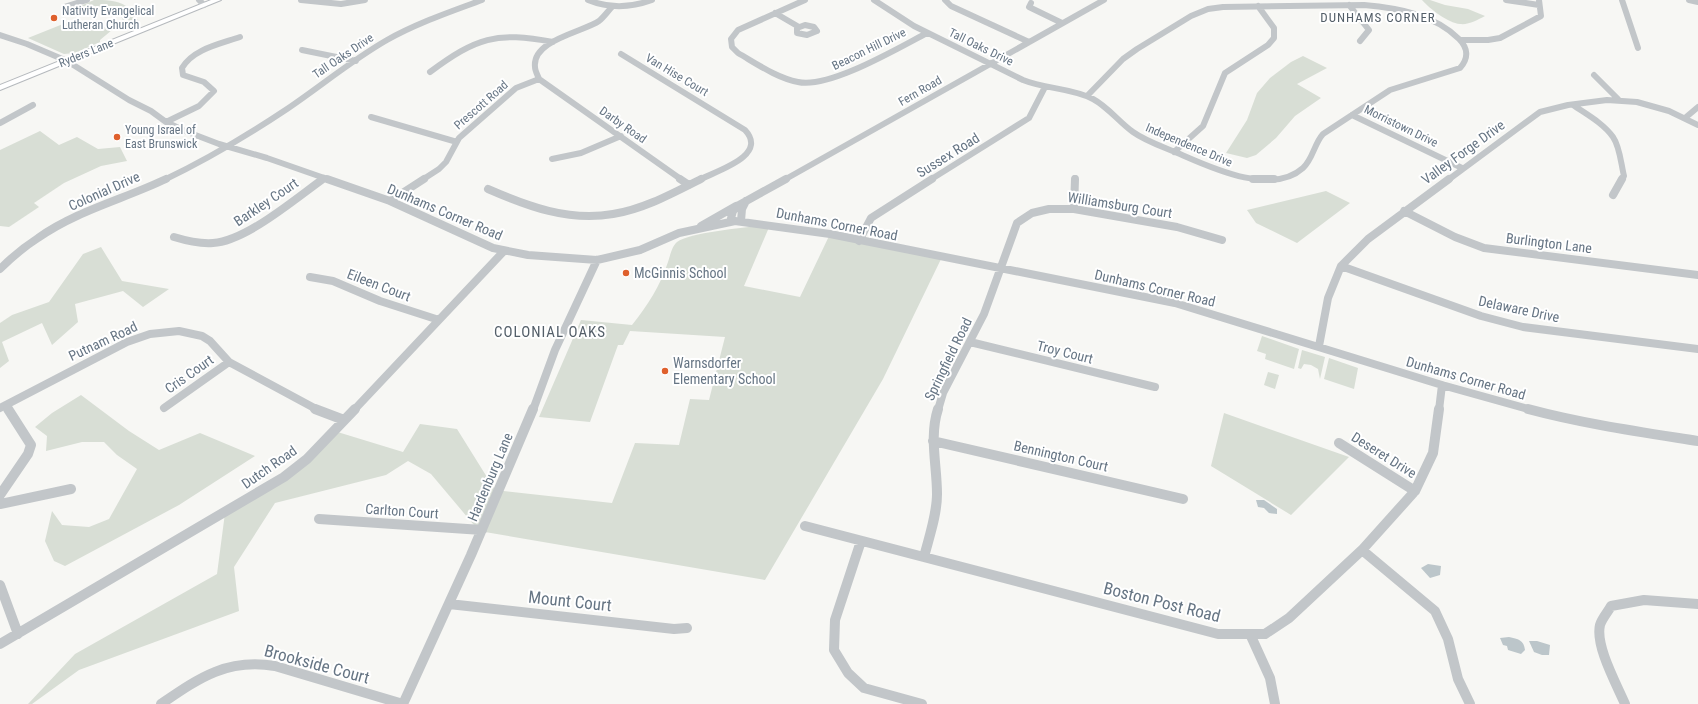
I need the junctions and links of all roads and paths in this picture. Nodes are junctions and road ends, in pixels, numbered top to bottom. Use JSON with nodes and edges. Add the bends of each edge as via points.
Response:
{"nodes":[{"id":1,"x":87,"y":0,"type":"edge"},
{"id":2,"x":217,"y":0,"type":"edge"},
{"id":3,"x":301,"y":0,"type":"edge"},
{"id":4,"x":365,"y":0,"type":"edge"},
{"id":5,"x":482,"y":0,"type":"edge"},
{"id":6,"x":588,"y":0,"type":"edge"},
{"id":7,"x":652,"y":0,"type":"edge"},
{"id":8,"x":805,"y":0,"type":"edge"},
{"id":9,"x":874,"y":0,"type":"edge"},
{"id":10,"x":945,"y":0,"type":"edge"},
{"id":11,"x":1104,"y":0,"type":"edge"},
{"id":12,"x":1225,"y":0,"type":"edge"},
{"id":13,"x":1506,"y":0,"type":"edge"},
{"id":14,"x":1622,"y":0,"type":"edge"},
{"id":15,"x":1688,"y":0,"type":"edge"},
{"id":16,"x":201,"y":2,"type":"edge"},
{"id":17,"x":1698,"y":2,"type":"edge"},
{"id":18,"x":1031,"y":3,"type":"dead end"},
{"id":19,"x":1539,"y":3,"type":"edge"},
{"id":20,"x":1350,"y":5,"type":"junction"},
{"id":21,"x":1232,"y":6,"type":"junction"},
{"id":22,"x":1258,"y":6,"type":"junction"},
{"id":23,"x":64,"y":7,"type":"dead end"},
{"id":24,"x":612,"y":7,"type":"junction"},
{"id":25,"x":775,"y":13,"type":"junction"},
{"id":26,"x":1062,"y":23,"type":"junction"},
{"id":27,"x":799,"y":27,"type":"dead end"},
{"id":28,"x":927,"y":33,"type":"junction"},
{"id":29,"x":1,"y":36,"type":"edge"},
{"id":30,"x":240,"y":38,"type":"dead end"},
{"id":31,"x":1360,"y":40,"type":"dead end"},
{"id":32,"x":1461,"y":40,"type":"junction"},
{"id":33,"x":553,"y":42,"type":"junction"},
{"id":34,"x":1029,"y":42,"type":"junction"},
{"id":35,"x":1638,"y":48,"type":"dead end"},
{"id":36,"x":302,"y":50,"type":"dead end"},
{"id":37,"x":621,"y":54,"type":"dead end"},
{"id":38,"x":67,"y":61,"type":"junction"},
{"id":39,"x":356,"y":61,"type":"junction"},
{"id":40,"x":990,"y":64,"type":"junction"},
{"id":41,"x":430,"y":72,"type":"dead end"},
{"id":42,"x":1594,"y":75,"type":"dead end"},
{"id":43,"x":540,"y":79,"type":"junction"},
{"id":44,"x":1045,"y":87,"type":"junction"},
{"id":45,"x":0,"y":88,"type":"edge"},
{"id":46,"x":1086,"y":96,"type":"junction"},
{"id":47,"x":1618,"y":100,"type":"junction"},
{"id":48,"x":32,"y":105,"type":"dead end"},
{"id":49,"x":1573,"y":105,"type":"junction"},
{"id":50,"x":1698,"y":107,"type":"edge"},
{"id":51,"x":1352,"y":115,"type":"junction"},
{"id":52,"x":371,"y":117,"type":"dead end"},
{"id":53,"x":1685,"y":118,"type":"junction"},
{"id":54,"x":166,"y":122,"type":"junction"},
{"id":55,"x":0,"y":123,"type":"edge"},
{"id":56,"x":1698,"y":125,"type":"edge"},
{"id":57,"x":620,"y":136,"type":"junction"},
{"id":58,"x":457,"y":142,"type":"junction"},
{"id":59,"x":225,"y":146,"type":"junction"},
{"id":60,"x":1174,"y":152,"type":"junction"},
{"id":61,"x":552,"y":159,"type":"dead end"},
{"id":62,"x":1462,"y":168,"type":"junction"},
{"id":63,"x":324,"y":178,"type":"junction"},
{"id":64,"x":1075,"y":178,"type":"dead end"},
{"id":65,"x":689,"y":185,"type":"junction"},
{"id":66,"x":488,"y":189,"type":"dead end"},
{"id":67,"x":1613,"y":195,"type":"dead end"},
{"id":68,"x":390,"y":201,"type":"junction"},
{"id":69,"x":746,"y":201,"type":"junction"},
{"id":70,"x":739,"y":205,"type":"junction"},
{"id":71,"x":1074,"y":209,"type":"junction"},
{"id":72,"x":1404,"y":212,"type":"junction"},
{"id":73,"x":741,"y":221,"type":"junction"},
{"id":74,"x":730,"y":222,"type":"junction"},
{"id":75,"x":698,"y":228,"type":"junction"},
{"id":76,"x":174,"y":237,"type":"dead end"},
{"id":77,"x":1222,"y":240,"type":"dead end"},
{"id":78,"x":859,"y":241,"type":"junction"},
{"id":79,"x":504,"y":251,"type":"junction"},
{"id":80,"x":0,"y":259,"type":"edge"},
{"id":81,"x":9,"y":259,"type":"junction"},
{"id":82,"x":597,"y":260,"type":"junction"},
{"id":83,"x":1341,"y":266,"type":"junction"},
{"id":84,"x":1000,"y":268,"type":"junction"},
{"id":85,"x":0,"y":269,"type":"edge"},
{"id":86,"x":1698,"y":275,"type":"edge"},
{"id":87,"x":310,"y":277,"type":"dead end"},
{"id":88,"x":439,"y":320,"type":"junction"},
{"id":89,"x":970,"y":342,"type":"junction"},
{"id":90,"x":1319,"y":346,"type":"junction"},
{"id":91,"x":1698,"y":349,"type":"edge"},
{"id":92,"x":229,"y":362,"type":"junction"},
{"id":93,"x":1442,"y":385,"type":"junction"},
{"id":94,"x":1155,"y":387,"type":"dead end"},
{"id":95,"x":3,"y":406,"type":"edge"},
{"id":96,"x":164,"y":408,"type":"dead end"},
{"id":97,"x":344,"y":420,"type":"junction"},
{"id":98,"x":1698,"y":441,"type":"edge"},
{"id":99,"x":933,"y":442,"type":"junction"},
{"id":100,"x":1339,"y":443,"type":"dead end"},
{"id":101,"x":71,"y":489,"type":"dead end"},
{"id":102,"x":1415,"y":491,"type":"junction"},
{"id":103,"x":0,"y":495,"type":"edge"},
{"id":104,"x":1183,"y":499,"type":"dead end"},
{"id":105,"x":0,"y":504,"type":"edge"},
{"id":106,"x":319,"y":519,"type":"dead end"},
{"id":107,"x":805,"y":526,"type":"dead end"},
{"id":108,"x":482,"y":530,"type":"junction"},
{"id":109,"x":862,"y":541,"type":"junction"},
{"id":110,"x":1362,"y":550,"type":"junction"},
{"id":111,"x":924,"y":557,"type":"junction"},
{"id":112,"x":0,"y":585,"type":"edge"},
{"id":113,"x":449,"y":604,"type":"junction"},
{"id":114,"x":1698,"y":604,"type":"edge"},
{"id":115,"x":687,"y":628,"type":"dead end"},
{"id":116,"x":18,"y":634,"type":"junction"},
{"id":117,"x":1250,"y":634,"type":"junction"},
{"id":118,"x":0,"y":644,"type":"edge"},
{"id":119,"x":161,"y":704,"type":"edge"},
{"id":120,"x":403,"y":704,"type":"edge"},
{"id":121,"x":922,"y":704,"type":"edge"},
{"id":122,"x":1275,"y":704,"type":"edge"},
{"id":123,"x":1470,"y":704,"type":"edge"},
{"id":124,"x":1625,"y":704,"type":"edge"}],
"edges":[{"from":1,"to":23,"type":"street"},
{"from":2,"to":16,"type":"main road","name":"Ryders Lane"},
{"from":3,"to":4,"type":"street","via":[[341,4]]},
{"from":5,"to":39,"type":"street","name":"Tall Oaks Drive","via":[[403,32]]},
{"from":6,"to":24,"type":"street"},
{"from":7,"to":24,"type":"street"},
{"from":8,"to":25,"type":"street","name":"Beacon Hill Drive"},
{"from":9,"to":28,"type":"street","name":"Tall Oaks Drive","via":[[902,20]]},
{"from":10,"to":34,"type":"street","via":[[951,6]]},
{"from":11,"to":26,"type":"street","name":"Fern Road"},
{"from":12,"to":21,"type":"street"},
{"from":13,"to":19,"type":"street"},
{"from":14,"to":35,"type":"street"},
{"from":15,"to":17,"type":"street"},
{"from":16,"to":38,"type":"main road","name":"Ryders Lane"},
{"from":18,"to":26,"type":"street","via":[[1029,7]]},
{"from":19,"to":32,"type":"street","via":[[1541,16],[1507,35],[1488,40]]},
{"from":20,"to":22,"type":"street"},
{"from":20,"to":31,"type":"street","via":[[1369,30]]},
{"from":20,"to":32,"type":"street","via":[[1386,7],[1416,14],[1443,26]]},
{"from":21,"to":22,"type":"street"},
{"from":21,"to":46,"type":"street","via":[[1202,11],[1181,22],[1123,58]]},
{"from":22,"to":60,"type":"street","via":[[1274,28],[1274,38],[1268,45],[1225,73],[1203,126]]},
{"from":24,"to":33,"type":"street","via":[[598,22]]},
{"from":25,"to":27,"type":"street"},
{"from":25,"to":28,"type":"street","name":"Beacon Hill Drive","via":[[738,30],[731,36],[730,45],[781,77],[800,83],[818,83],[834,79]]},
{"from":26,"to":34,"type":"street","name":"Fern Road"},
{"from":28,"to":40,"type":"street","name":"Tall Oaks Drive"},
{"from":29,"to":38,"type":"street","name":"Dunhams Corner Road","via":[[28,44]]},
{"from":30,"to":54,"type":"street","via":[[187,59],[182,65],[183,75],[211,85],[214,91],[202,104]]},
{"from":32,"to":51,"type":"street","name":"Independence Drive","via":[[1468,55],[1460,68],[1390,90]]},
{"from":33,"to":41,"type":"street","via":[[522,37],[483,42],[464,48]]},
{"from":33,"to":43,"type":"street","via":[[537,59],[536,71]]},
{"from":34,"to":40,"type":"street","name":"Fern Road"},
{"from":36,"to":39,"type":"street"},
{"from":37,"to":65,"type":"street","name":"Van Hise Court","via":[[722,115],[750,135],[752,140],[748,152],[733,163]]},
{"from":38,"to":45,"type":"main road","name":"Ryders Lane"},
{"from":38,"to":54,"type":"street","name":"Dunhams Corner Road"},
{"from":39,"to":59,"type":"street","name":"Tall Oaks Drive","via":[[286,109]]},
{"from":40,"to":44,"type":"street","name":"Tall Oaks Drive"},
{"from":40,"to":69,"type":"street","name":"Fern Road"},
{"from":42,"to":47,"type":"street"},
{"from":43,"to":57,"type":"street","name":"Darby Road"},
{"from":43,"to":58,"type":"street","name":"Prescott Road","via":[[516,88],[470,127]]},
{"from":44,"to":46,"type":"street","name":"Tall Oaks Drive"},
{"from":44,"to":78,"type":"street","name":"Sussex Road","via":[[1029,118],[876,214],[871,218]]},
{"from":46,"to":60,"type":"street","name":"Independence Drive","via":[[1103,106],[1132,131]]},
{"from":47,"to":49,"type":"street","name":"Valley Forge Drive"},
{"from":47,"to":53,"type":"street","name":"Valley Forge Drive","via":[[1657,107]]},
{"from":48,"to":55,"type":"street"},
{"from":49,"to":62,"type":"street","name":"Valley Forge Drive","via":[[1540,112]]},
{"from":49,"to":67,"type":"street","via":[[1600,124],[1616,143],[1624,176]]},
{"from":50,"to":53,"type":"street"},
{"from":51,"to":60,"type":"street","name":"Independence Drive","via":[[1318,138],[1309,162],[1303,168],[1284,177],[1264,179],[1234,175]]},
{"from":51,"to":62,"type":"street","name":"Morristown Drive"},
{"from":52,"to":58,"type":"street"},
{"from":53,"to":56,"type":"street","name":"Valley Forge Drive"},
{"from":54,"to":59,"type":"street","name":"Dunhams Corner Road"},
{"from":57,"to":61,"type":"street","via":[[581,153]]},
{"from":57,"to":65,"type":"street","name":"Darby Road"},
{"from":58,"to":68,"type":"street","name":"Prescott Road","via":[[439,169]]},
{"from":59,"to":63,"type":"street","name":"Dunhams Corner Road"},
{"from":59,"to":81,"type":"street","name":"Colonial Drive","via":[[164,180],[50,230]]},
{"from":62,"to":72,"type":"street","name":"Valley Forge Drive"},
{"from":63,"to":68,"type":"street","name":"Dunhams Corner Road"},
{"from":63,"to":76,"type":"street","name":"Barkley Court","via":[[238,237],[205,244]]},
{"from":64,"to":71,"type":"street"},
{"from":65,"to":66,"type":"street","via":[[634,208],[598,216],[536,209]]},
{"from":68,"to":79,"type":"street","name":"Dunhams Corner Road"},
{"from":69,"to":70,"type":"street","name":"Fern Road"},
{"from":69,"to":73,"type":"street"},
{"from":70,"to":74,"type":"street","via":[[733,211]]},
{"from":70,"to":75,"type":"street","name":"Fern Road"},
{"from":71,"to":77,"type":"street","name":"Williamsburg Court","via":[[1177,227]]},
{"from":71,"to":84,"type":"street","name":"Williamsburg Court","via":[[1049,208],[1024,218],[1018,223]]},
{"from":72,"to":83,"type":"street","name":"Valley Forge Drive","via":[[1368,238]]},
{"from":72,"to":86,"type":"street","name":"Burlington Lane","via":[[1484,248]]},
{"from":73,"to":74,"type":"street","name":"Dunhams Corner Road"},
{"from":73,"to":78,"type":"street","name":"Dunhams Corner Road","via":[[830,234]]},
{"from":74,"to":75,"type":"street","name":"Dunhams Corner Road"},
{"from":75,"to":82,"type":"street","name":"Dunhams Corner Road","via":[[679,233],[640,250]]},
{"from":78,"to":84,"type":"street","name":"Dunhams Corner Road"},
{"from":79,"to":82,"type":"street","name":"Dunhams Corner Road"},
{"from":79,"to":88,"type":"street","name":"Dutch Road"},
{"from":80,"to":81,"type":"street"},
{"from":81,"to":85,"type":"street","name":"Colonial Drive"},
{"from":82,"to":108,"type":"street","name":"Hardenburg Lane","via":[[555,350],[528,423]]},
{"from":83,"to":90,"type":"street","name":"Valley Forge Drive","via":[[1328,298]]},
{"from":83,"to":91,"type":"street","name":"Delaware Drive","via":[[1481,316],[1523,327]]},
{"from":84,"to":89,"type":"street","name":"Springfield Road","via":[[984,314]]},
{"from":84,"to":90,"type":"street","name":"Dunhams Corner Road","via":[[1175,303]]},
{"from":87,"to":88,"type":"street","name":"Eileen Court","via":[[333,281],[380,301]]},
{"from":88,"to":97,"type":"street","name":"Dutch Road"},
{"from":89,"to":94,"type":"street","name":"Troy Court"},
{"from":89,"to":99,"type":"street","name":"Springfield Road","via":[[943,393],[932,431]]},
{"from":90,"to":93,"type":"street","name":"Dunhams Corner Road"},
{"from":92,"to":95,"type":"street","name":"Putnam Road","via":[[202,336],[179,331],[158,333],[120,345]]},
{"from":92,"to":96,"type":"street","name":"Cris Court"},
{"from":92,"to":97,"type":"street","name":"Putnam Road","via":[[314,408]]},
{"from":93,"to":98,"type":"street","name":"Dunhams Corner Road","via":[[1558,417]]},
{"from":93,"to":102,"type":"street","name":"Boston Post Road","via":[[1433,454]]},
{"from":95,"to":103,"type":"street","via":[[31,445],[28,454]]},
{"from":97,"to":116,"type":"street","name":"Dutch Road","via":[[306,460],[284,477]]},
{"from":99,"to":104,"type":"street","name":"Bennington Court"},
{"from":99,"to":111,"type":"street","name":"Springfield Road","via":[[937,495]]},
{"from":100,"to":102,"type":"street","name":"Deseret Drive"},
{"from":101,"to":105,"type":"street"},
{"from":102,"to":110,"type":"street","name":"Boston Post Road"},
{"from":106,"to":108,"type":"street","name":"Carlton Court"},
{"from":107,"to":109,"type":"street","name":"Boston Post Road"},
{"from":108,"to":113,"type":"street","name":"Hardenburg Lane"},
{"from":109,"to":111,"type":"street","name":"Boston Post Road"},
{"from":109,"to":121,"type":"street","via":[[835,620],[834,650],[848,673],[864,688]]},
{"from":110,"to":117,"type":"street","name":"Boston Post Road","via":[[1289,618],[1265,634]]},
{"from":110,"to":123,"type":"street","via":[[1435,611],[1448,638],[1458,679]]},
{"from":111,"to":117,"type":"street","name":"Boston Post Road","via":[[1218,634]]},
{"from":112,"to":116,"type":"street"},
{"from":113,"to":115,"type":"street","name":"Mount Court","via":[[674,629]]},
{"from":113,"to":120,"type":"street","name":"Hardenburg Lane"},
{"from":114,"to":124,"type":"street","via":[[1644,600],[1611,606],[1599,626],[1601,642]]},
{"from":116,"to":118,"type":"street","name":"Dutch Road"},
{"from":117,"to":122,"type":"street","via":[[1270,678]]},
{"from":119,"to":120,"type":"street","name":"Brookside Court","via":[[218,670],[244,663],[260,663]]}]}
